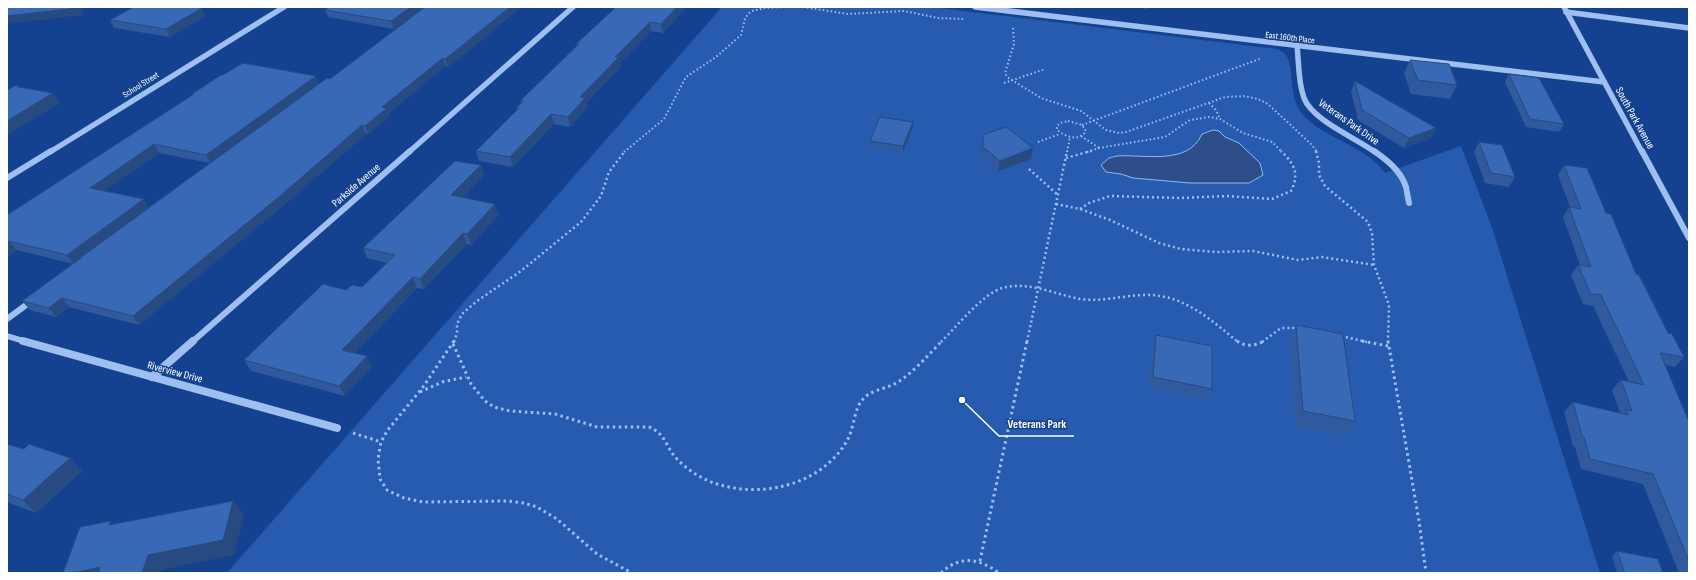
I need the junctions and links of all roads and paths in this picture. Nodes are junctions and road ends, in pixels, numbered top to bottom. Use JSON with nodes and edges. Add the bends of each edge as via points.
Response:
{"nodes":[{"id":1,"x":284,"y":7,"type":"edge"},
{"id":2,"x":573,"y":7,"type":"edge"},
{"id":3,"x":784,"y":7,"type":"edge"},
{"id":4,"x":803,"y":7,"type":"edge"},
{"id":5,"x":975,"y":7,"type":"edge"},
{"id":6,"x":1565,"y":9,"type":"edge"},
{"id":7,"x":966,"y":19,"type":"dead end"},
{"id":8,"x":1009,"y":25,"type":"dead end"},
{"id":9,"x":1689,"y":28,"type":"edge"},
{"id":10,"x":1297,"y":46,"type":"junction"},
{"id":11,"x":1265,"y":57,"type":"dead end"},
{"id":12,"x":1045,"y":69,"type":"dead end"},
{"id":13,"x":1013,"y":80,"type":"junction"},
{"id":14,"x":1604,"y":82,"type":"junction"},
{"id":15,"x":1004,"y":83,"type":"dead end"},
{"id":16,"x":1209,"y":103,"type":"junction"},
{"id":17,"x":1220,"y":119,"type":"junction"},
{"id":18,"x":1094,"y":121,"type":"junction"},
{"id":19,"x":1082,"y":125,"type":"junction"},
{"id":20,"x":1060,"y":134,"type":"junction"},
{"id":21,"x":1081,"y":136,"type":"junction"},
{"id":22,"x":1070,"y":137,"type":"junction"},
{"id":23,"x":1038,"y":142,"type":"dead end"},
{"id":24,"x":1099,"y":148,"type":"junction"},
{"id":25,"x":1066,"y":158,"type":"junction"},
{"id":26,"x":1029,"y":169,"type":"dead end"},
{"id":27,"x":7,"y":178,"type":"edge"},
{"id":28,"x":1058,"y":195,"type":"junction"},
{"id":29,"x":1409,"y":203,"type":"dead end"},
{"id":30,"x":1056,"y":204,"type":"junction"},
{"id":31,"x":1080,"y":209,"type":"junction"},
{"id":32,"x":1689,"y":238,"type":"edge"},
{"id":33,"x":1374,"y":265,"type":"junction"},
{"id":34,"x":1038,"y":288,"type":"junction"},
{"id":35,"x":39,"y":295,"type":"edge"},
{"id":36,"x":7,"y":319,"type":"edge"},
{"id":37,"x":1299,"y":328,"type":"edge"},
{"id":38,"x":1335,"y":335,"type":"edge"},
{"id":39,"x":7,"y":336,"type":"edge"},
{"id":40,"x":453,"y":344,"type":"junction"},
{"id":41,"x":1388,"y":346,"type":"junction"},
{"id":42,"x":152,"y":377,"type":"junction"},
{"id":43,"x":466,"y":377,"type":"junction"},
{"id":44,"x":418,"y":394,"type":"junction"},
{"id":45,"x":337,"y":428,"type":"joint"},
{"id":46,"x":381,"y":442,"type":"junction"},
{"id":47,"x":980,"y":561,"type":"junction"},
{"id":48,"x":632,"y":573,"type":"edge"},
{"id":49,"x":941,"y":573,"type":"edge"},
{"id":50,"x":998,"y":573,"type":"edge"},
{"id":51,"x":1426,"y":573,"type":"edge"}],
"edges":[{"from":1,"to":27,"type":"street","name":"School Street"},
{"from":2,"to":42,"type":"street","name":"Parkside Avenue"},
{"from":3,"to":40,"type":"path","via":[[752,11],[745,18],[741,35],[716,57],[686,77],[670,112],[618,158],[609,172],[601,196],[581,222],[521,271],[462,314]]},
{"from":4,"to":7,"type":"path","via":[[848,14],[904,11],[938,18]]},
{"from":5,"to":10,"type":"street","name":"East 160th Place"},
{"from":6,"to":9,"type":"street"},
{"from":6,"to":14,"type":"street","name":"South Park Avenue"},
{"from":8,"to":13,"type":"path","via":[[1015,31],[1011,59],[1005,73]]},
{"from":10,"to":14,"type":"street","name":"East 160th Place"},
{"from":10,"to":29,"type":"street","name":"Veterans Park Drive","via":[[1307,104],[1320,116],[1388,162],[1405,184]]},
{"from":11,"to":18,"type":"path"},
{"from":12,"to":13,"type":"path"},
{"from":13,"to":15,"type":"path"},
{"from":13,"to":18,"type":"path","via":[[1040,98],[1073,107]]},
{"from":14,"to":32,"type":"street","name":"South Park Avenue"},
{"from":16,"to":17,"type":"path"},
{"from":16,"to":18,"type":"path","via":[[1126,132],[1106,130]]},
{"from":16,"to":33,"type":"path","via":[[1225,97],[1238,96],[1264,101],[1312,145],[1317,152],[1319,175],[1325,186],[1368,222],[1372,233]]},
{"from":17,"to":24,"type":"path","via":[[1209,117],[1190,120],[1165,137]]},
{"from":17,"to":31,"type":"path","via":[[1243,133],[1272,142],[1290,160],[1295,169],[1295,182],[1291,191],[1272,199],[1227,196],[1110,196]]},
{"from":18,"to":19,"type":"path"},
{"from":19,"to":20,"type":"path","via":[[1068,121],[1060,123],[1057,126]]},
{"from":19,"to":21,"type":"path","via":[[1086,131]]},
{"from":20,"to":22,"type":"path"},
{"from":20,"to":23,"type":"path"},
{"from":21,"to":22,"type":"path"},
{"from":21,"to":24,"type":"path"},
{"from":22,"to":25,"type":"path"},
{"from":24,"to":25,"type":"path"},
{"from":25,"to":28,"type":"path"},
{"from":26,"to":28,"type":"path"},
{"from":28,"to":30,"type":"path"},
{"from":30,"to":31,"type":"path"},
{"from":30,"to":34,"type":"path"},
{"from":31,"to":33,"type":"path","via":[[1159,243],[1181,249],[1216,252],[1252,251],[1298,260],[1322,257]]},
{"from":33,"to":41,"type":"path","via":[[1389,305]]},
{"from":34,"to":37,"type":"path","via":[[1092,300],[1140,294],[1173,298],[1189,304],[1246,346],[1263,342],[1281,328]]},
{"from":34,"to":43,"type":"path","via":[[1009,286],[999,288],[990,294],[910,373],[862,400],[852,431],[830,463],[815,474],[790,485],[764,489],[734,488],[707,481],[690,471],[676,458],[656,429],[642,426],[600,428],[560,415],[503,410],[491,406],[482,398]]},
{"from":34,"to":47,"type":"path"},
{"from":35,"to":36,"type":"street"},
{"from":38,"to":41,"type":"path"},
{"from":39,"to":42,"type":"street","name":"Riverview Drive"},
{"from":40,"to":43,"type":"path"},
{"from":40,"to":44,"type":"path"},
{"from":41,"to":51,"type":"path"},
{"from":42,"to":45,"type":"street","name":"Riverview Drive"},
{"from":43,"to":44,"type":"path","via":[[436,382]]},
{"from":44,"to":46,"type":"path"},
{"from":45,"to":46,"type":"path"},
{"from":46,"to":48,"type":"path","via":[[378,459],[380,479],[387,490],[404,498],[423,502],[508,501],[536,506],[550,512],[596,553]]},
{"from":47,"to":49,"type":"path","via":[[956,561]]},
{"from":47,"to":50,"type":"path"}]}
